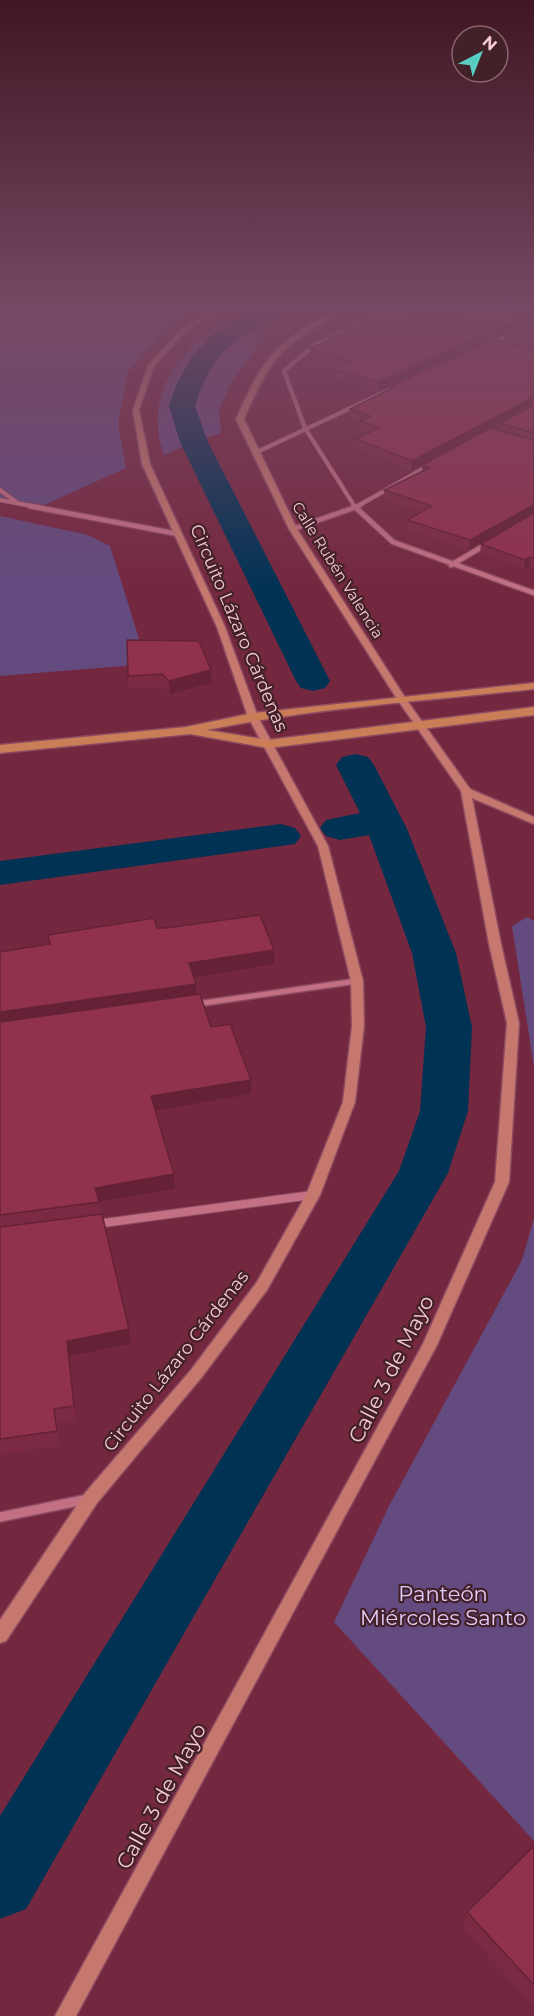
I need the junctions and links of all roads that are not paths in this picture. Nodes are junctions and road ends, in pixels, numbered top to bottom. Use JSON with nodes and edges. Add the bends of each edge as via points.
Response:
{"nodes":[{"id":1,"x":139,"y":402,"type":"edge"},
{"id":2,"x":248,"y":402,"type":"edge"},
{"id":3,"x":295,"y":402,"type":"edge"},
{"id":4,"x":363,"y":402,"type":"edge"},
{"id":5,"x":305,"y":428,"type":"junction"},
{"id":6,"x":256,"y":452,"type":"junction"},
{"id":7,"x":430,"y":465,"type":"edge"},
{"id":8,"x":0,"y":490,"type":"edge"},
{"id":9,"x":0,"y":500,"type":"edge"},
{"id":10,"x":19,"y":504,"type":"junction"},
{"id":11,"x":354,"y":508,"type":"junction"},
{"id":12,"x":293,"y":529,"type":"junction"},
{"id":13,"x":178,"y":534,"type":"junction"},
{"id":14,"x":493,"y":541,"type":"edge"},
{"id":15,"x":451,"y":565,"type":"junction"},
{"id":16,"x":534,"y":593,"type":"edge"},
{"id":17,"x":534,"y":686,"type":"edge"},
{"id":18,"x":395,"y":700,"type":"junction"},
{"id":19,"x":534,"y":711,"type":"edge"},
{"id":20,"x":253,"y":717,"type":"junction"},
{"id":21,"x":414,"y":725,"type":"junction"},
{"id":22,"x":186,"y":731,"type":"junction"},
{"id":23,"x":268,"y":744,"type":"junction"},
{"id":24,"x":0,"y":749,"type":"edge"},
{"id":25,"x":466,"y":791,"type":"junction"},
{"id":26,"x":534,"y":822,"type":"edge"},
{"id":27,"x":357,"y":981,"type":"junction"},
{"id":28,"x":184,"y":1006,"type":"edge"},
{"id":29,"x":313,"y":1195,"type":"junction"},
{"id":30,"x":93,"y":1224,"type":"edge"},
{"id":31,"x":91,"y":1498,"type":"junction"},
{"id":32,"x":0,"y":1517,"type":"edge"},
{"id":33,"x":0,"y":1635,"type":"edge"},
{"id":34,"x":64,"y":2016,"type":"edge"}],
"edges":[{"from":1,"to":13,"type":"street","name":"Circuito Lázaro Cárdenas","via":[[136,410],[146,464]]},
{"from":2,"to":6,"type":"street","name":"Calle Rubén Valencia","via":[[240,419]]},
{"from":3,"to":5,"type":"street"},
{"from":4,"to":5,"type":"street"},
{"from":5,"to":6,"type":"street"},
{"from":5,"to":11,"type":"street"},
{"from":6,"to":12,"type":"street","name":"Calle Rubén Valencia"},
{"from":7,"to":11,"type":"street"},
{"from":8,"to":10,"type":"street"},
{"from":9,"to":10,"type":"street"},
{"from":10,"to":13,"type":"street"},
{"from":11,"to":12,"type":"street"},
{"from":11,"to":15,"type":"street","via":[[393,542]]},
{"from":12,"to":18,"type":"street","name":"Calle Rubén Valencia"},
{"from":13,"to":20,"type":"street","name":"Circuito Lázaro Cárdenas","via":[[221,627]]},
{"from":14,"to":15,"type":"street"},
{"from":15,"to":16,"type":"street"},
{"from":17,"to":18,"type":"main road"},
{"from":18,"to":20,"type":"main road"},
{"from":18,"to":21,"type":"street","name":"Calle 3 de Mayo"},
{"from":19,"to":21,"type":"main road"},
{"from":20,"to":22,"type":"main road"},
{"from":20,"to":23,"type":"street","name":"Circuito Lázaro Cárdenas"},
{"from":21,"to":23,"type":"main road"},
{"from":21,"to":25,"type":"street","name":"Calle 3 de Mayo"},
{"from":22,"to":23,"type":"main road"},
{"from":22,"to":24,"type":"main road"},
{"from":23,"to":27,"type":"street","name":"Circuito Lázaro Cárdenas","via":[[323,846]]},
{"from":25,"to":26,"type":"street"},
{"from":25,"to":34,"type":"street","name":"Calle 3 de Mayo","via":[[513,1023],[502,1182],[430,1345]]},
{"from":27,"to":28,"type":"street"},
{"from":27,"to":29,"type":"street","name":"Circuito Lázaro Cárdenas","via":[[358,1026],[349,1102]]},
{"from":29,"to":30,"type":"street"},
{"from":29,"to":31,"type":"street","name":"Circuito Lázaro Cárdenas","via":[[262,1286],[196,1374]]},
{"from":31,"to":32,"type":"street"},
{"from":31,"to":33,"type":"street","name":"Circuito Lázaro Cárdenas"}]}
